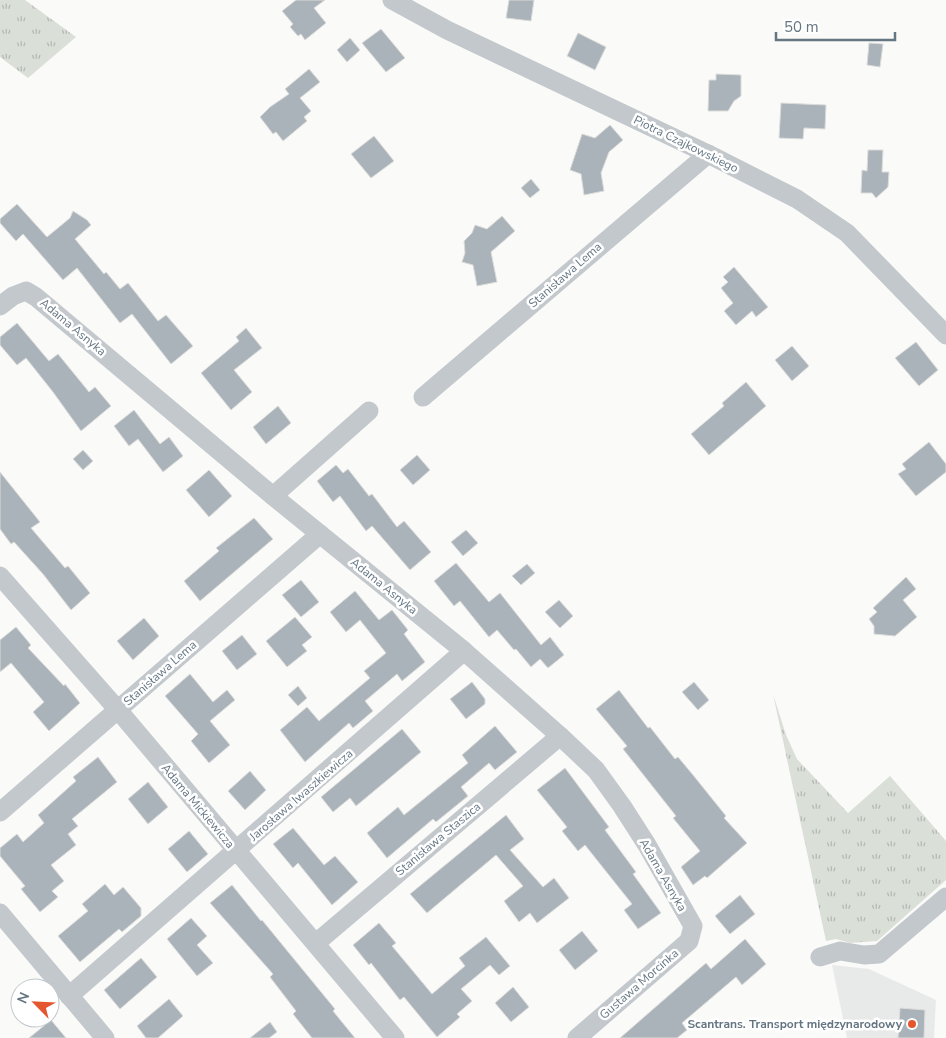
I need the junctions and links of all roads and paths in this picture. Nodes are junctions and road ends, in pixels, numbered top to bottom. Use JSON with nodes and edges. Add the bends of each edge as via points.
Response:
{"nodes":[{"id":1,"x":392,"y":0,"type":"edge"},
{"id":2,"x":708,"y":154,"type":"junction"},
{"id":3,"x":0,"y":306,"type":"edge"},
{"id":4,"x":946,"y":335,"type":"edge"},
{"id":5,"x":423,"y":397,"type":"dead end"},
{"id":6,"x":369,"y":411,"type":"dead end"},
{"id":7,"x":273,"y":496,"type":"junction"},
{"id":8,"x":320,"y":534,"type":"junction"},
{"id":9,"x":0,"y":576,"type":"edge"},
{"id":10,"x":464,"y":651,"type":"junction"},
{"id":11,"x":118,"y":710,"type":"junction"},
{"id":12,"x":560,"y":736,"type":"junction"},
{"id":13,"x":0,"y":812,"type":"edge"},
{"id":14,"x":236,"y":851,"type":"junction"},
{"id":15,"x":946,"y":897,"type":"edge"},
{"id":16,"x":0,"y":913,"type":"edge"},
{"id":17,"x":693,"y":926,"type":"joint"},
{"id":18,"x":316,"y":943,"type":"junction"},
{"id":19,"x":820,"y":956,"type":"dead end"},
{"id":20,"x":69,"y":996,"type":"junction"},
{"id":21,"x":105,"y":1038,"type":"edge"},
{"id":22,"x":395,"y":1038,"type":"edge"},
{"id":23,"x":577,"y":1038,"type":"edge"}],
"edges":[{"from":1,"to":2,"type":"street","name":"Piotra Czajkowskiego","via":[[447,30]]},
{"from":2,"to":4,"type":"street","name":"Piotra Czajkowskiego","via":[[797,199],[847,233]]},
{"from":2,"to":5,"type":"street","name":"Stanisława Lema"},
{"from":3,"to":7,"type":"street","name":"Adama Asnyka","via":[[26,291],[36,297]]},
{"from":6,"to":7,"type":"street"},
{"from":7,"to":8,"type":"street","name":"Adama Asnyka"},
{"from":8,"to":10,"type":"street","name":"Adama Asnyka"},
{"from":8,"to":11,"type":"street","name":"Stanisława Lema"},
{"from":9,"to":11,"type":"street","name":"Adama Mickiewicza"},
{"from":10,"to":12,"type":"street","name":"Adama Asnyka"},
{"from":10,"to":14,"type":"street","name":"Jarosława Iwaszkiewicza"},
{"from":11,"to":13,"type":"street","name":"Stanisława Lema"},
{"from":11,"to":14,"type":"street","name":"Adama Mickiewicza"},
{"from":12,"to":17,"type":"street","name":"Adama Asnyka","via":[[596,770],[622,806]]},
{"from":12,"to":18,"type":"street","name":"Stanisława Staszica"},
{"from":14,"to":18,"type":"street","name":"Adama Mickiewicza"},
{"from":14,"to":20,"type":"street","name":"Jarosława Iwaszkiewicza"},
{"from":15,"to":19,"type":"street","via":[[879,954],[840,951]]},
{"from":16,"to":20,"type":"street"},
{"from":17,"to":23,"type":"street","name":"Gustawa Morcinka","via":[[689,940]]},
{"from":18,"to":22,"type":"street","name":"Adama Mickiewicza"},
{"from":20,"to":21,"type":"street"}]}
